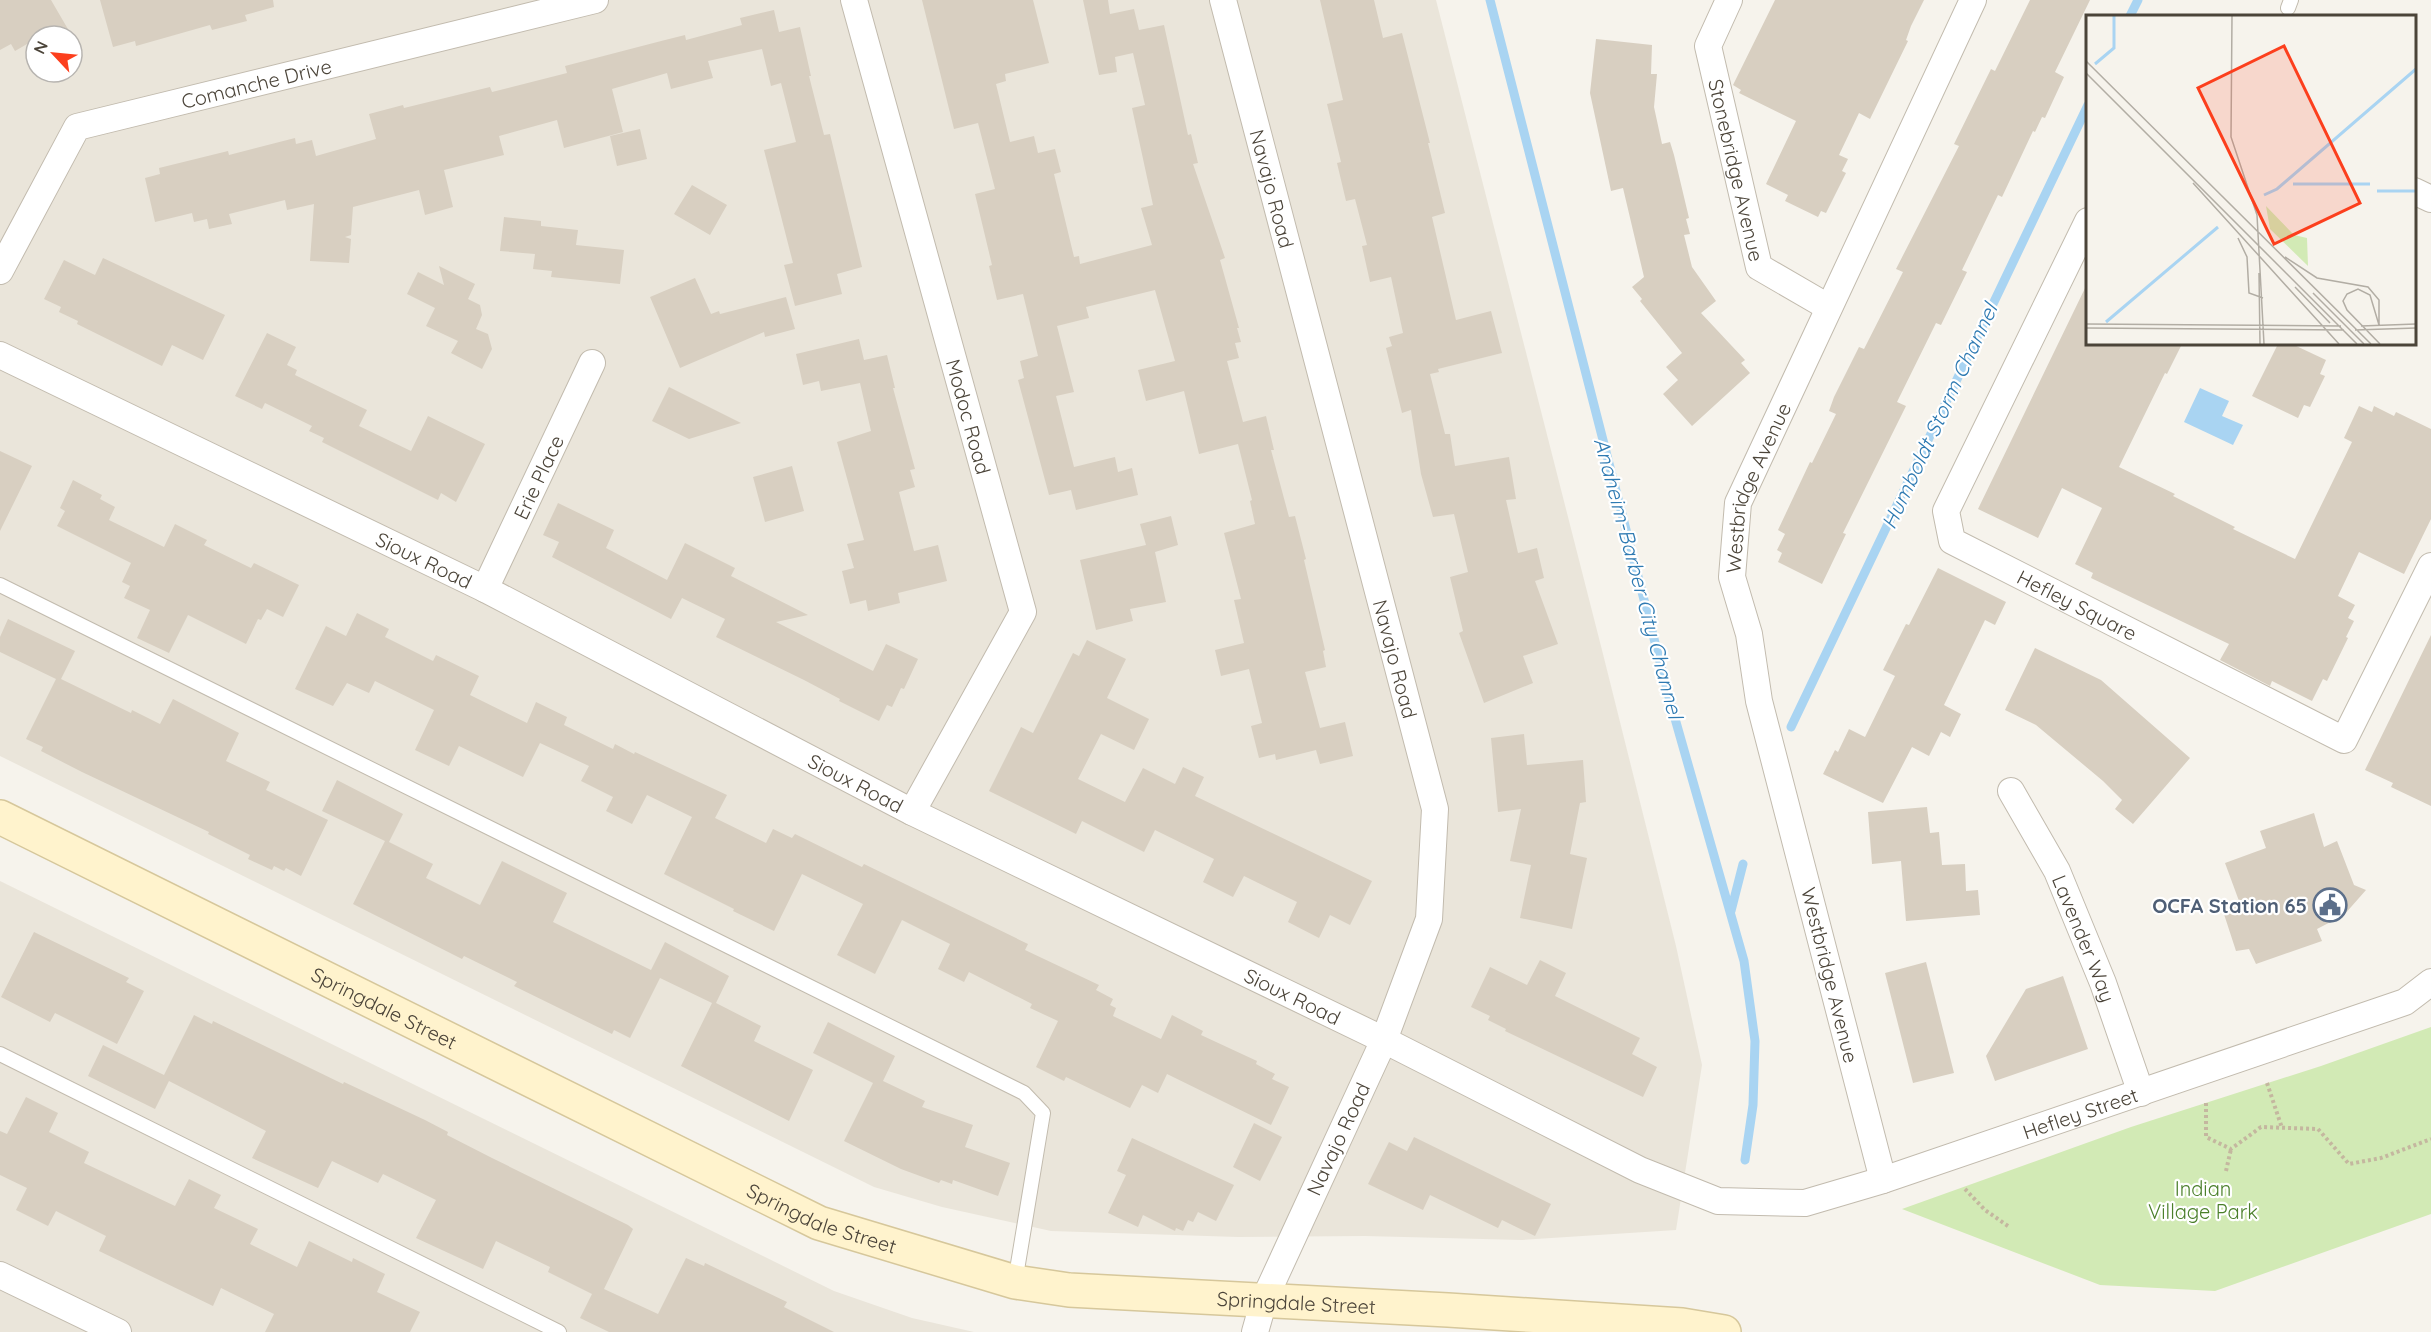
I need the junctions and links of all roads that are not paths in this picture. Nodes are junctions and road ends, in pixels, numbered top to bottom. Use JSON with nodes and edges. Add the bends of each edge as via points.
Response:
{"nodes":[{"id":1,"x":595,"y":0,"type":"edge"},
{"id":2,"x":855,"y":0,"type":"edge"},
{"id":3,"x":1223,"y":0,"type":"edge"},
{"id":4,"x":1729,"y":0,"type":"edge"},
{"id":5,"x":1973,"y":0,"type":"edge"},
{"id":6,"x":2416,"y":192,"type":"edge"},
{"id":7,"x":2431,"y":199,"type":"edge"},
{"id":8,"x":2086,"y":225,"type":"edge"},
{"id":9,"x":0,"y":271,"type":"edge"},
{"id":10,"x":1828,"y":307,"type":"junction"},
{"id":11,"x":0,"y":355,"type":"edge"},
{"id":12,"x":592,"y":363,"type":"dead end"},
{"id":13,"x":2431,"y":566,"type":"edge"},
{"id":14,"x":0,"y":585,"type":"edge"},
{"id":15,"x":485,"y":589,"type":"junction"},
{"id":16,"x":2011,"y":791,"type":"dead end"},
{"id":17,"x":912,"y":812,"type":"junction"},
{"id":18,"x":0,"y":817,"type":"edge"},
{"id":19,"x":2431,"y":982,"type":"edge"},
{"id":20,"x":1384,"y":1040,"type":"junction"},
{"id":21,"x":0,"y":1054,"type":"edge"},
{"id":22,"x":2141,"y":1093,"type":"junction"},
{"id":23,"x":1883,"y":1180,"type":"junction"},
{"id":24,"x":1718,"y":1201,"type":"joint"},
{"id":25,"x":0,"y":1275,"type":"edge"},
{"id":26,"x":1015,"y":1282,"type":"junction"},
{"id":27,"x":1264,"y":1300,"type":"junction"},
{"id":28,"x":118,"y":1332,"type":"edge"},
{"id":29,"x":559,"y":1332,"type":"edge"},
{"id":30,"x":1256,"y":1332,"type":"edge"},
{"id":31,"x":1724,"y":1332,"type":"edge"}],
"edges":[{"from":1,"to":9,"type":"street","name":"Comanche Drive","via":[[77,126]]},
{"from":2,"to":17,"type":"street","name":"Modoc Road","via":[[1023,612]]},
{"from":3,"to":20,"type":"street","name":"Navajo Road","via":[[1435,809],[1429,919]]},
{"from":4,"to":10,"type":"street","name":"Stonebridge Avenue","via":[[1708,46],[1759,267]]},
{"from":5,"to":10,"type":"street","name":"Westbridge Avenue"},
{"from":6,"to":7,"type":"street"},
{"from":8,"to":13,"type":"street","name":"Hefley Square","via":[[1946,511],[1953,541],[2344,740]]},
{"from":10,"to":23,"type":"street","name":"Westbridge Avenue","via":[[1738,503],[1732,576],[1749,634],[1760,701]]},
{"from":11,"to":15,"type":"street","name":"Sioux Road"},
{"from":12,"to":15,"type":"street","name":"Erie Place"},
{"from":14,"to":26,"type":"lane","via":[[1024,1094],[1043,1113]]},
{"from":15,"to":17,"type":"street","name":"Sioux Road"},
{"from":16,"to":22,"type":"street","name":"Lavender Way","via":[[2057,871],[2103,983]]},
{"from":17,"to":20,"type":"street","name":"Sioux Road"},
{"from":18,"to":26,"type":"main road","name":"Springdale Street","via":[[819,1223]]},
{"from":19,"to":22,"type":"street","name":"Hefley Street","via":[[2405,1002]]},
{"from":20,"to":24,"type":"street","name":"Sioux Road","via":[[1640,1170]]},
{"from":20,"to":27,"type":"street","name":"Navajo Road"},
{"from":21,"to":29,"type":"lane"},
{"from":22,"to":23,"type":"street","name":"Hefley Street"},
{"from":23,"to":24,"type":"street","name":"Hefley Street","via":[[1804,1203]]},
{"from":25,"to":28,"type":"street"},
{"from":26,"to":27,"type":"main road","name":"Springdale Street","via":[[1070,1290]]},
{"from":27,"to":30,"type":"street","name":"Navajo Road"},
{"from":27,"to":31,"type":"main road","name":"Springdale Street","via":[[1682,1325]]}]}
